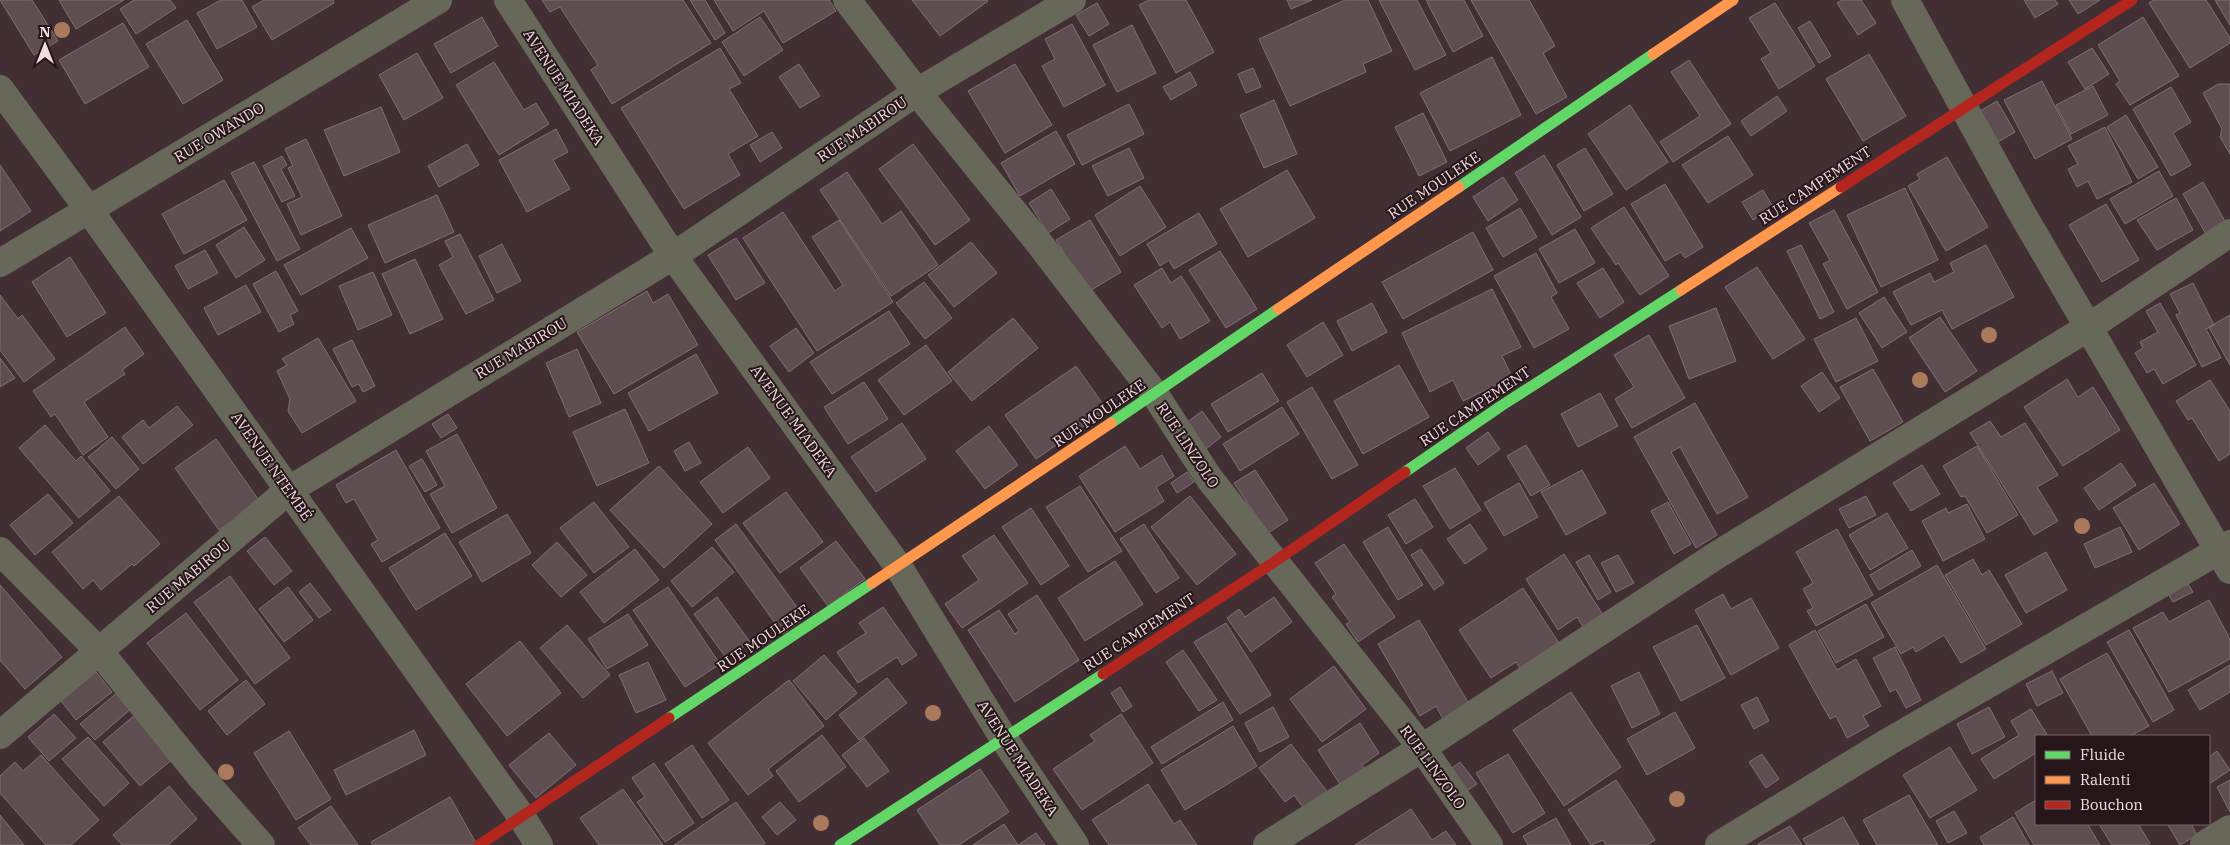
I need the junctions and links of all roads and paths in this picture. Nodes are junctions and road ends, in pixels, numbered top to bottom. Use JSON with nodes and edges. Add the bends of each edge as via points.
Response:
{"nodes":[{"id":1,"x":438,"y":0,"type":"edge"},
{"id":2,"x":508,"y":0,"type":"edge"},
{"id":3,"x":847,"y":0,"type":"edge"},
{"id":4,"x":1072,"y":0,"type":"edge"},
{"id":5,"x":1733,"y":0,"type":"edge"},
{"id":6,"x":1906,"y":0,"type":"edge"},
{"id":7,"x":2132,"y":0,"type":"edge"},
{"id":8,"x":0,"y":89,"type":"edge"},
{"id":9,"x":917,"y":92,"type":"junction"},
{"id":10,"x":1963,"y":108,"type":"junction"},
{"id":11,"x":89,"y":210,"type":"junction"},
{"id":12,"x":2230,"y":233,"type":"edge"},
{"id":13,"x":673,"y":256,"type":"junction"},
{"id":14,"x":0,"y":263,"type":"edge"},
{"id":15,"x":2089,"y":327,"type":"junction"},
{"id":16,"x":1154,"y":393,"type":"junction"},
{"id":17,"x":289,"y":490,"type":"junction"},
{"id":18,"x":0,"y":551,"type":"edge"},
{"id":19,"x":2226,"y":555,"type":"edge"},
{"id":20,"x":1274,"y":562,"type":"junction"},
{"id":21,"x":898,"y":566,"type":"junction"},
{"id":22,"x":99,"y":651,"type":"junction"},
{"id":23,"x":0,"y":735,"type":"edge"},
{"id":24,"x":1004,"y":739,"type":"junction"},
{"id":25,"x":1422,"y":748,"type":"junction"},
{"id":26,"x":522,"y":816,"type":"junction"},
{"id":27,"x":2230,"y":829,"type":"edge"},
{"id":28,"x":261,"y":845,"type":"edge"},
{"id":29,"x":479,"y":845,"type":"edge"},
{"id":30,"x":538,"y":845,"type":"edge"},
{"id":31,"x":840,"y":845,"type":"edge"},
{"id":32,"x":1075,"y":845,"type":"edge"},
{"id":33,"x":1267,"y":845,"type":"edge"},
{"id":34,"x":1489,"y":845,"type":"edge"},
{"id":35,"x":1719,"y":845,"type":"edge"},
{"id":36,"x":2204,"y":845,"type":"edge"}],
"edges":[{"from":1,"to":11,"type":"street","name":"RUE OWANDO"},
{"from":2,"to":13,"type":"street","name":"AVENUE MIADEKA"},
{"from":3,"to":9,"type":"street","name":"RUE LINZOLO"},
{"from":4,"to":9,"type":"street","name":"RUE MABIROU"},
{"from":5,"to":16,"type":"street","name":"RUE MOULEKE"},
{"from":6,"to":10,"type":"street"},
{"from":7,"to":10,"type":"street","name":"RUE CAMPEMENT"},
{"from":8,"to":11,"type":"street","name":"AVENUE NTEMBÉ"},
{"from":9,"to":13,"type":"street","name":"RUE MABIROU"},
{"from":9,"to":16,"type":"street","name":"RUE LINZOLO"},
{"from":10,"to":15,"type":"street"},
{"from":10,"to":20,"type":"street","name":"RUE CAMPEMENT","via":[[1501,406]]},
{"from":11,"to":14,"type":"street","name":"RUE OWANDO"},
{"from":11,"to":17,"type":"street","name":"AVENUE NTEMBÉ"},
{"from":12,"to":15,"type":"street"},
{"from":13,"to":17,"type":"street","name":"RUE MABIROU"},
{"from":13,"to":21,"type":"street","name":"AVENUE MIADEKA"},
{"from":15,"to":19,"type":"street"},
{"from":15,"to":25,"type":"street","via":[[1717,555]]},
{"from":16,"to":20,"type":"street","name":"RUE LINZOLO","via":[[1208,478]]},
{"from":16,"to":21,"type":"street","name":"RUE MOULEKE"},
{"from":17,"to":22,"type":"street","name":"RUE MABIROU"},
{"from":17,"to":26,"type":"street","name":"AVENUE NTEMBÉ"},
{"from":18,"to":22,"type":"street"},
{"from":19,"to":35,"type":"street","via":[[1888,742]]},
{"from":20,"to":24,"type":"street","name":"RUE CAMPEMENT"},
{"from":20,"to":25,"type":"street","name":"RUE LINZOLO"},
{"from":21,"to":24,"type":"street","name":"AVENUE MIADEKA"},
{"from":21,"to":26,"type":"street","name":"RUE MOULEKE"},
{"from":22,"to":23,"type":"street","name":"RUE MABIROU"},
{"from":22,"to":28,"type":"street","via":[[200,776]]},
{"from":24,"to":31,"type":"street","name":"RUE CAMPEMENT"},
{"from":24,"to":32,"type":"street","name":"AVENUE MIADEKA"},
{"from":25,"to":33,"type":"street"},
{"from":25,"to":34,"type":"street","name":"RUE LINZOLO"},
{"from":26,"to":29,"type":"street","name":"RUE MOULEKE"},
{"from":26,"to":30,"type":"street","name":"AVENUE NTEMBÉ"},
{"from":27,"to":36,"type":"street"}]}
